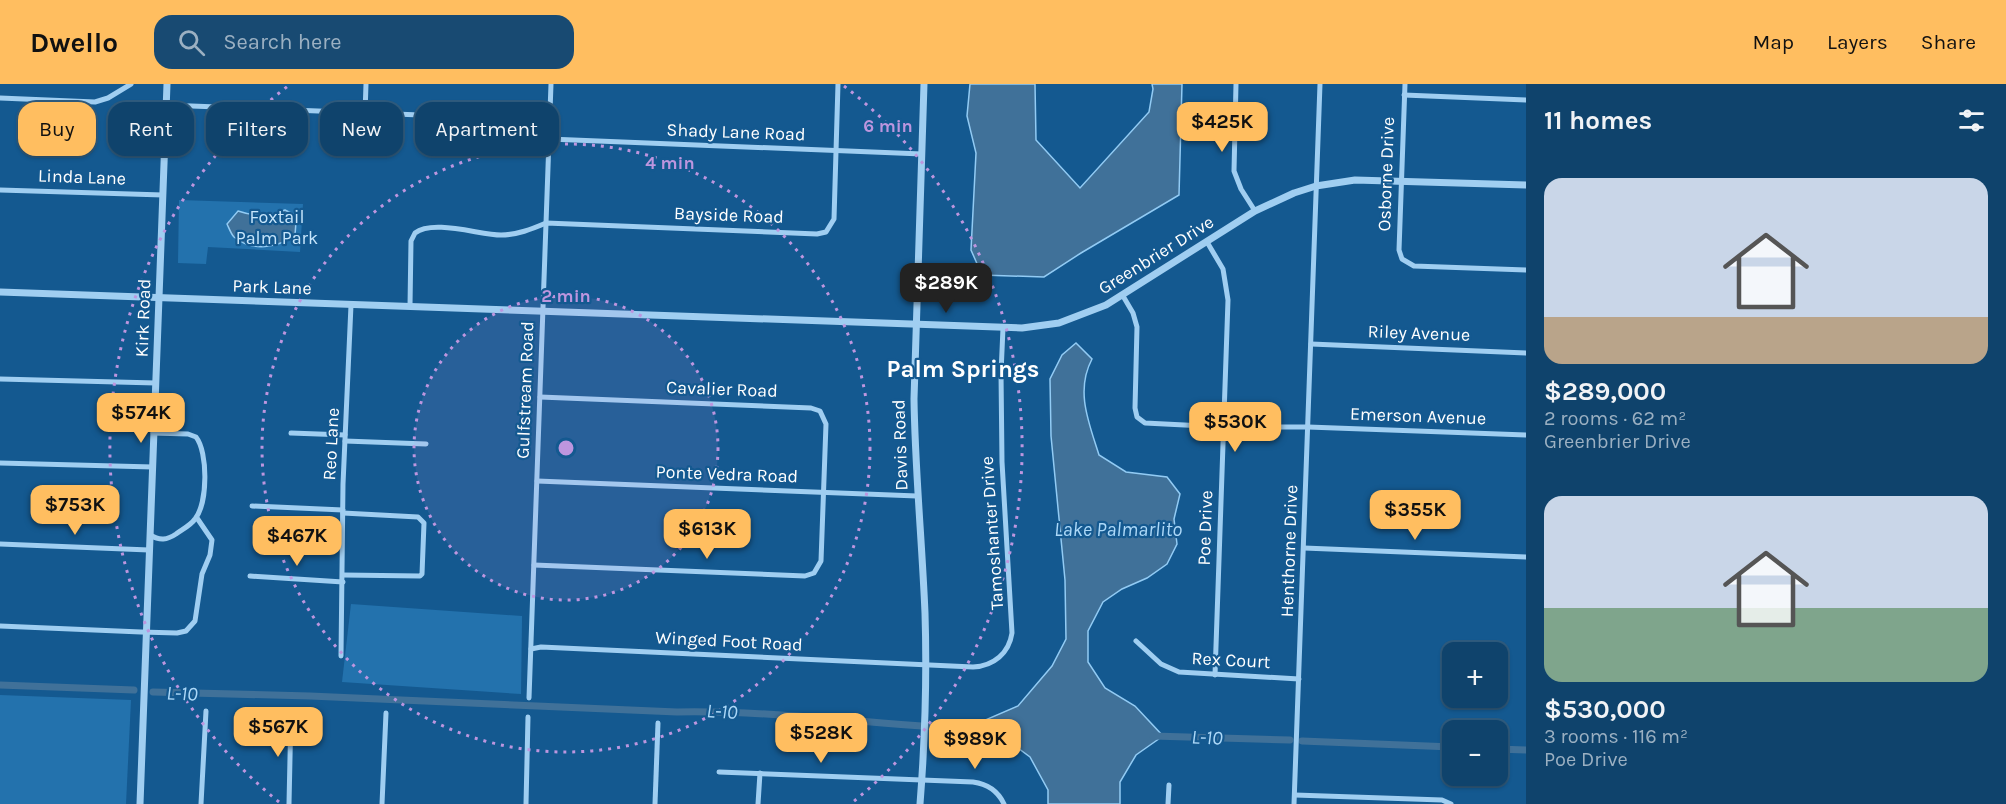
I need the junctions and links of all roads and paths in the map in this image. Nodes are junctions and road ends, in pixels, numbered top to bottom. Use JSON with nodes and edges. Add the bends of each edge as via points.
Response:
{"nodes":[{"id":1,"x":131,"y":84,"type":"edge"},
{"id":2,"x":167,"y":84,"type":"edge"},
{"id":3,"x":366,"y":84,"type":"edge"},
{"id":4,"x":551,"y":84,"type":"edge"},
{"id":5,"x":838,"y":84,"type":"edge"},
{"id":6,"x":924,"y":84,"type":"edge"},
{"id":7,"x":1236,"y":84,"type":"edge"},
{"id":8,"x":1320,"y":84,"type":"edge"},
{"id":9,"x":1404,"y":84,"type":"edge"},
{"id":10,"x":1404,"y":95,"type":"junction"},
{"id":11,"x":0,"y":98,"type":"edge"},
{"id":12,"x":1526,"y":100,"type":"edge"},
{"id":13,"x":166,"y":102,"type":"edge"},
{"id":14,"x":365,"y":102,"type":"edge"},
{"id":15,"x":550,"y":102,"type":"edge"},
{"id":16,"x":194,"y":106,"type":"edge"},
{"id":17,"x":320,"y":112,"type":"edge"},
{"id":18,"x":559,"y":139,"type":"edge"},
{"id":19,"x":836,"y":151,"type":"junction"},
{"id":20,"x":922,"y":154,"type":"junction"},
{"id":21,"x":164,"y":156,"type":"edge"},
{"id":22,"x":548,"y":156,"type":"edge"},
{"id":23,"x":1401,"y":180,"type":"junction"},
{"id":24,"x":1526,"y":185,"type":"edge"},
{"id":25,"x":1316,"y":186,"type":"junction"},
{"id":26,"x":0,"y":190,"type":"edge"},
{"id":27,"x":163,"y":195,"type":"junction"},
{"id":28,"x":1255,"y":211,"type":"junction"},
{"id":29,"x":546,"y":223,"type":"junction"},
{"id":30,"x":1207,"y":242,"type":"junction"},
{"id":31,"x":1526,"y":270,"type":"edge"},
{"id":32,"x":0,"y":292,"type":"edge"},
{"id":33,"x":1123,"y":296,"type":"junction"},
{"id":34,"x":159,"y":298,"type":"junction"},
{"id":35,"x":351,"y":305,"type":"junction"},
{"id":36,"x":410,"y":306,"type":"junction"},
{"id":37,"x":543,"y":310,"type":"junction"},
{"id":38,"x":915,"y":325,"type":"junction"},
{"id":39,"x":1003,"y":328,"type":"junction"},
{"id":40,"x":1311,"y":344,"type":"junction"},
{"id":41,"x":1526,"y":353,"type":"edge"},
{"id":42,"x":0,"y":379,"type":"edge"},
{"id":43,"x":156,"y":383,"type":"junction"},
{"id":44,"x":540,"y":397,"type":"junction"},
{"id":45,"x":1224,"y":427,"type":"junction"},
{"id":46,"x":1308,"y":427,"type":"junction"},
{"id":47,"x":153,"y":433,"type":"junction"},
{"id":48,"x":291,"y":433,"type":"dead end"},
{"id":49,"x":1526,"y":435,"type":"edge"},
{"id":50,"x":345,"y":438,"type":"junction"},
{"id":51,"x":426,"y":444,"type":"dead end"},
{"id":52,"x":0,"y":463,"type":"edge"},
{"id":53,"x":153,"y":467,"type":"junction"},
{"id":54,"x":537,"y":481,"type":"junction"},
{"id":55,"x":824,"y":492,"type":"junction"},
{"id":56,"x":917,"y":496,"type":"junction"},
{"id":57,"x":252,"y":506,"type":"dead end"},
{"id":58,"x":343,"y":512,"type":"junction"},
{"id":59,"x":197,"y":518,"type":"junction"},
{"id":60,"x":150,"y":535,"type":"junction"},
{"id":61,"x":0,"y":544,"type":"edge"},
{"id":62,"x":1304,"y":548,"type":"junction"},
{"id":63,"x":149,"y":550,"type":"junction"},
{"id":64,"x":1526,"y":557,"type":"edge"},
{"id":65,"x":534,"y":565,"type":"junction"},
{"id":66,"x":250,"y":576,"type":"dead end"},
{"id":67,"x":343,"y":578,"type":"junction"},
{"id":68,"x":0,"y":626,"type":"edge"},
{"id":69,"x":147,"y":632,"type":"junction"},
{"id":70,"x":1136,"y":641,"type":"dead end"},
{"id":71,"x":531,"y":649,"type":"junction"},
{"id":72,"x":341,"y":656,"type":"dead end"},
{"id":73,"x":926,"y":665,"type":"junction"},
{"id":74,"x":1215,"y":675,"type":"junction"},
{"id":75,"x":1299,"y":679,"type":"junction"},
{"id":76,"x":529,"y":698,"type":"dead end"},
{"id":77,"x":206,"y":711,"type":"dead end"},
{"id":78,"x":291,"y":712,"type":"dead end"},
{"id":79,"x":386,"y":713,"type":"dead end"},
{"id":80,"x":528,"y":717,"type":"dead end"},
{"id":81,"x":658,"y":723,"type":"dead end"},
{"id":82,"x":719,"y":772,"type":"dead end"},
{"id":83,"x":760,"y":773,"type":"junction"},
{"id":84,"x":922,"y":780,"type":"junction"},
{"id":85,"x":1169,"y":786,"type":"dead end"},
{"id":86,"x":1295,"y":795,"type":"junction"},
{"id":87,"x":1376,"y":801,"type":"edge"},
{"id":88,"x":140,"y":804,"type":"edge"},
{"id":89,"x":201,"y":804,"type":"edge"},
{"id":90,"x":288,"y":804,"type":"edge"},
{"id":91,"x":382,"y":804,"type":"edge"},
{"id":92,"x":526,"y":804,"type":"edge"},
{"id":93,"x":655,"y":804,"type":"edge"},
{"id":94,"x":759,"y":804,"type":"edge"},
{"id":95,"x":920,"y":804,"type":"edge"},
{"id":96,"x":1004,"y":804,"type":"edge"},
{"id":97,"x":1168,"y":804,"type":"edge"},
{"id":98,"x":1294,"y":804,"type":"edge"},
{"id":99,"x":1451,"y":804,"type":"edge"}],
"edges":[{"from":1,"to":11,"type":"street","via":[[95,102]]},
{"from":2,"to":13,"type":"street","name":"Kirk Road"},
{"from":3,"to":14,"type":"street"},
{"from":4,"to":15,"type":"street","name":"Gulfstream Road"},
{"from":5,"to":19,"type":"street"},
{"from":6,"to":20,"type":"street","name":"Davis Road"},
{"from":7,"to":28,"type":"street","via":[[1234,171]]},
{"from":8,"to":25,"type":"street","name":"Henthorne Drive"},
{"from":9,"to":10,"type":"street","name":"Osborne Drive"},
{"from":10,"to":12,"type":"street"},
{"from":10,"to":23,"type":"street","name":"Osborne Drive"},
{"from":16,"to":17,"type":"street"},
{"from":18,"to":19,"type":"street","name":"Shady Lane Road"},
{"from":19,"to":20,"type":"street","name":"Shady Lane Road"},
{"from":19,"to":29,"type":"street","name":"Bayside Road","via":[[834,219],[822,233]]},
{"from":20,"to":38,"type":"street","name":"Davis Road"},
{"from":21,"to":27,"type":"street","name":"Kirk Road"},
{"from":22,"to":29,"type":"street","name":"Gulfstream Road"},
{"from":23,"to":24,"type":"street","name":"Greenbrier Drive"},
{"from":23,"to":25,"type":"street","name":"Greenbrier Drive","via":[[1355,180]]},
{"from":23,"to":31,"type":"street","name":"Osborne Drive","via":[[1399,250],[1405,262],[1414,266]]},
{"from":25,"to":28,"type":"street","name":"Greenbrier Drive"},
{"from":25,"to":40,"type":"street","name":"Henthorne Drive"},
{"from":26,"to":27,"type":"street","name":"Linda Lane"},
{"from":27,"to":34,"type":"street","name":"Kirk Road"},
{"from":28,"to":30,"type":"street","name":"Greenbrier Drive"},
{"from":29,"to":36,"type":"street","via":[[503,236],[464,229],[418,230],[411,241]]},
{"from":29,"to":37,"type":"street","name":"Gulfstream Road"},
{"from":30,"to":33,"type":"street","name":"Greenbrier Drive"},
{"from":30,"to":45,"type":"street","name":"Poe Drive","via":[[1223,269],[1228,289]]},
{"from":32,"to":34,"type":"street","name":"Park Lane"},
{"from":33,"to":39,"type":"street","name":"Greenbrier Drive","via":[[1059,323]]},
{"from":33,"to":45,"type":"street","name":"Emerson Avenue","via":[[1137,327],[1137,417],[1149,424]]},
{"from":34,"to":35,"type":"street","name":"Park Lane"},
{"from":34,"to":43,"type":"street","name":"Kirk Road"},
{"from":35,"to":36,"type":"street","name":"Park Lane"},
{"from":35,"to":50,"type":"street","name":"Reo Lane"},
{"from":36,"to":37,"type":"street","name":"Park Lane"},
{"from":37,"to":38,"type":"street","name":"Greenbrier Drive"},
{"from":37,"to":44,"type":"street","name":"Gulfstream Road"},
{"from":38,"to":39,"type":"street","name":"Greenbrier Drive"},
{"from":38,"to":56,"type":"street","name":"Davis Road"},
{"from":39,"to":73,"type":"street","name":"Tamoshanter Drive","via":[[1001,440],[1011,637],[1003,654],[978,667]]},
{"from":40,"to":41,"type":"street","name":"Riley Avenue"},
{"from":40,"to":46,"type":"street","name":"Henthorne Drive"},
{"from":42,"to":43,"type":"street"},
{"from":43,"to":47,"type":"street","name":"Kirk Road"},
{"from":44,"to":54,"type":"street","name":"Gulfstream Road"},
{"from":44,"to":55,"type":"street","name":"Cavalier Road","via":[[816,409],[826,424]]},
{"from":45,"to":46,"type":"street","name":"Emerson Avenue"},
{"from":45,"to":74,"type":"street","name":"Poe Drive"},
{"from":46,"to":49,"type":"street","name":"Emerson Avenue"},
{"from":46,"to":62,"type":"street","name":"Henthorne Drive"},
{"from":47,"to":53,"type":"street","name":"Kirk Road"},
{"from":47,"to":59,"type":"street","via":[[188,434],[199,440],[204,457],[204,490]]},
{"from":48,"to":50,"type":"street"},
{"from":50,"to":51,"type":"street"},
{"from":50,"to":58,"type":"street","name":"Reo Lane"},
{"from":52,"to":53,"type":"street"},
{"from":53,"to":60,"type":"street","name":"Kirk Road"},
{"from":54,"to":55,"type":"street","name":"Ponte Vedra Road"},
{"from":54,"to":65,"type":"street","name":"Gulfstream Road"},
{"from":55,"to":56,"type":"street","name":"Ponte Vedra Road"},
{"from":55,"to":65,"type":"street","via":[[821,561],[818,570],[810,575]]},
{"from":56,"to":73,"type":"street","name":"Davis Road"},
{"from":57,"to":58,"type":"street"},
{"from":58,"to":67,"type":"street","name":"Reo Lane"},
{"from":58,"to":67,"type":"street","via":[[418,518],[424,523],[420,576]]},
{"from":59,"to":60,"type":"street","via":[[168,539]]},
{"from":59,"to":69,"type":"street","via":[[212,540],[195,621],[182,632]]},
{"from":60,"to":63,"type":"street","name":"Kirk Road"},
{"from":61,"to":63,"type":"street"},
{"from":62,"to":64,"type":"street"},
{"from":62,"to":75,"type":"street","name":"Henthorne Drive"},
{"from":63,"to":69,"type":"street","name":"Kirk Road"},
{"from":65,"to":71,"type":"street","name":"Gulfstream Road"},
{"from":66,"to":67,"type":"street"},
{"from":67,"to":72,"type":"street","name":"Reo Lane"},
{"from":68,"to":69,"type":"street"},
{"from":69,"to":88,"type":"street","name":"Kirk Road"},
{"from":70,"to":74,"type":"street","name":"Rex Court","via":[[1170,669]]},
{"from":71,"to":73,"type":"street","name":"Winged Foot Road"},
{"from":71,"to":76,"type":"street","name":"Gulfstream Road"},
{"from":73,"to":84,"type":"street","name":"Davis Road"},
{"from":74,"to":75,"type":"street","name":"Rex Court"},
{"from":75,"to":86,"type":"street","name":"Henthorne Drive"},
{"from":77,"to":89,"type":"street"},
{"from":78,"to":90,"type":"street"},
{"from":79,"to":91,"type":"street"},
{"from":80,"to":92,"type":"street"},
{"from":81,"to":93,"type":"street"},
{"from":82,"to":83,"type":"street"},
{"from":83,"to":84,"type":"street"},
{"from":83,"to":94,"type":"street"},
{"from":84,"to":95,"type":"street","name":"Davis Road"},
{"from":84,"to":96,"type":"street","via":[[982,783],[994,790]]},
{"from":85,"to":97,"type":"street"},
{"from":86,"to":87,"type":"street"},
{"from":86,"to":98,"type":"street","name":"Henthorne Drive"},
{"from":87,"to":99,"type":"street","via":[[1442,800]]}]}
